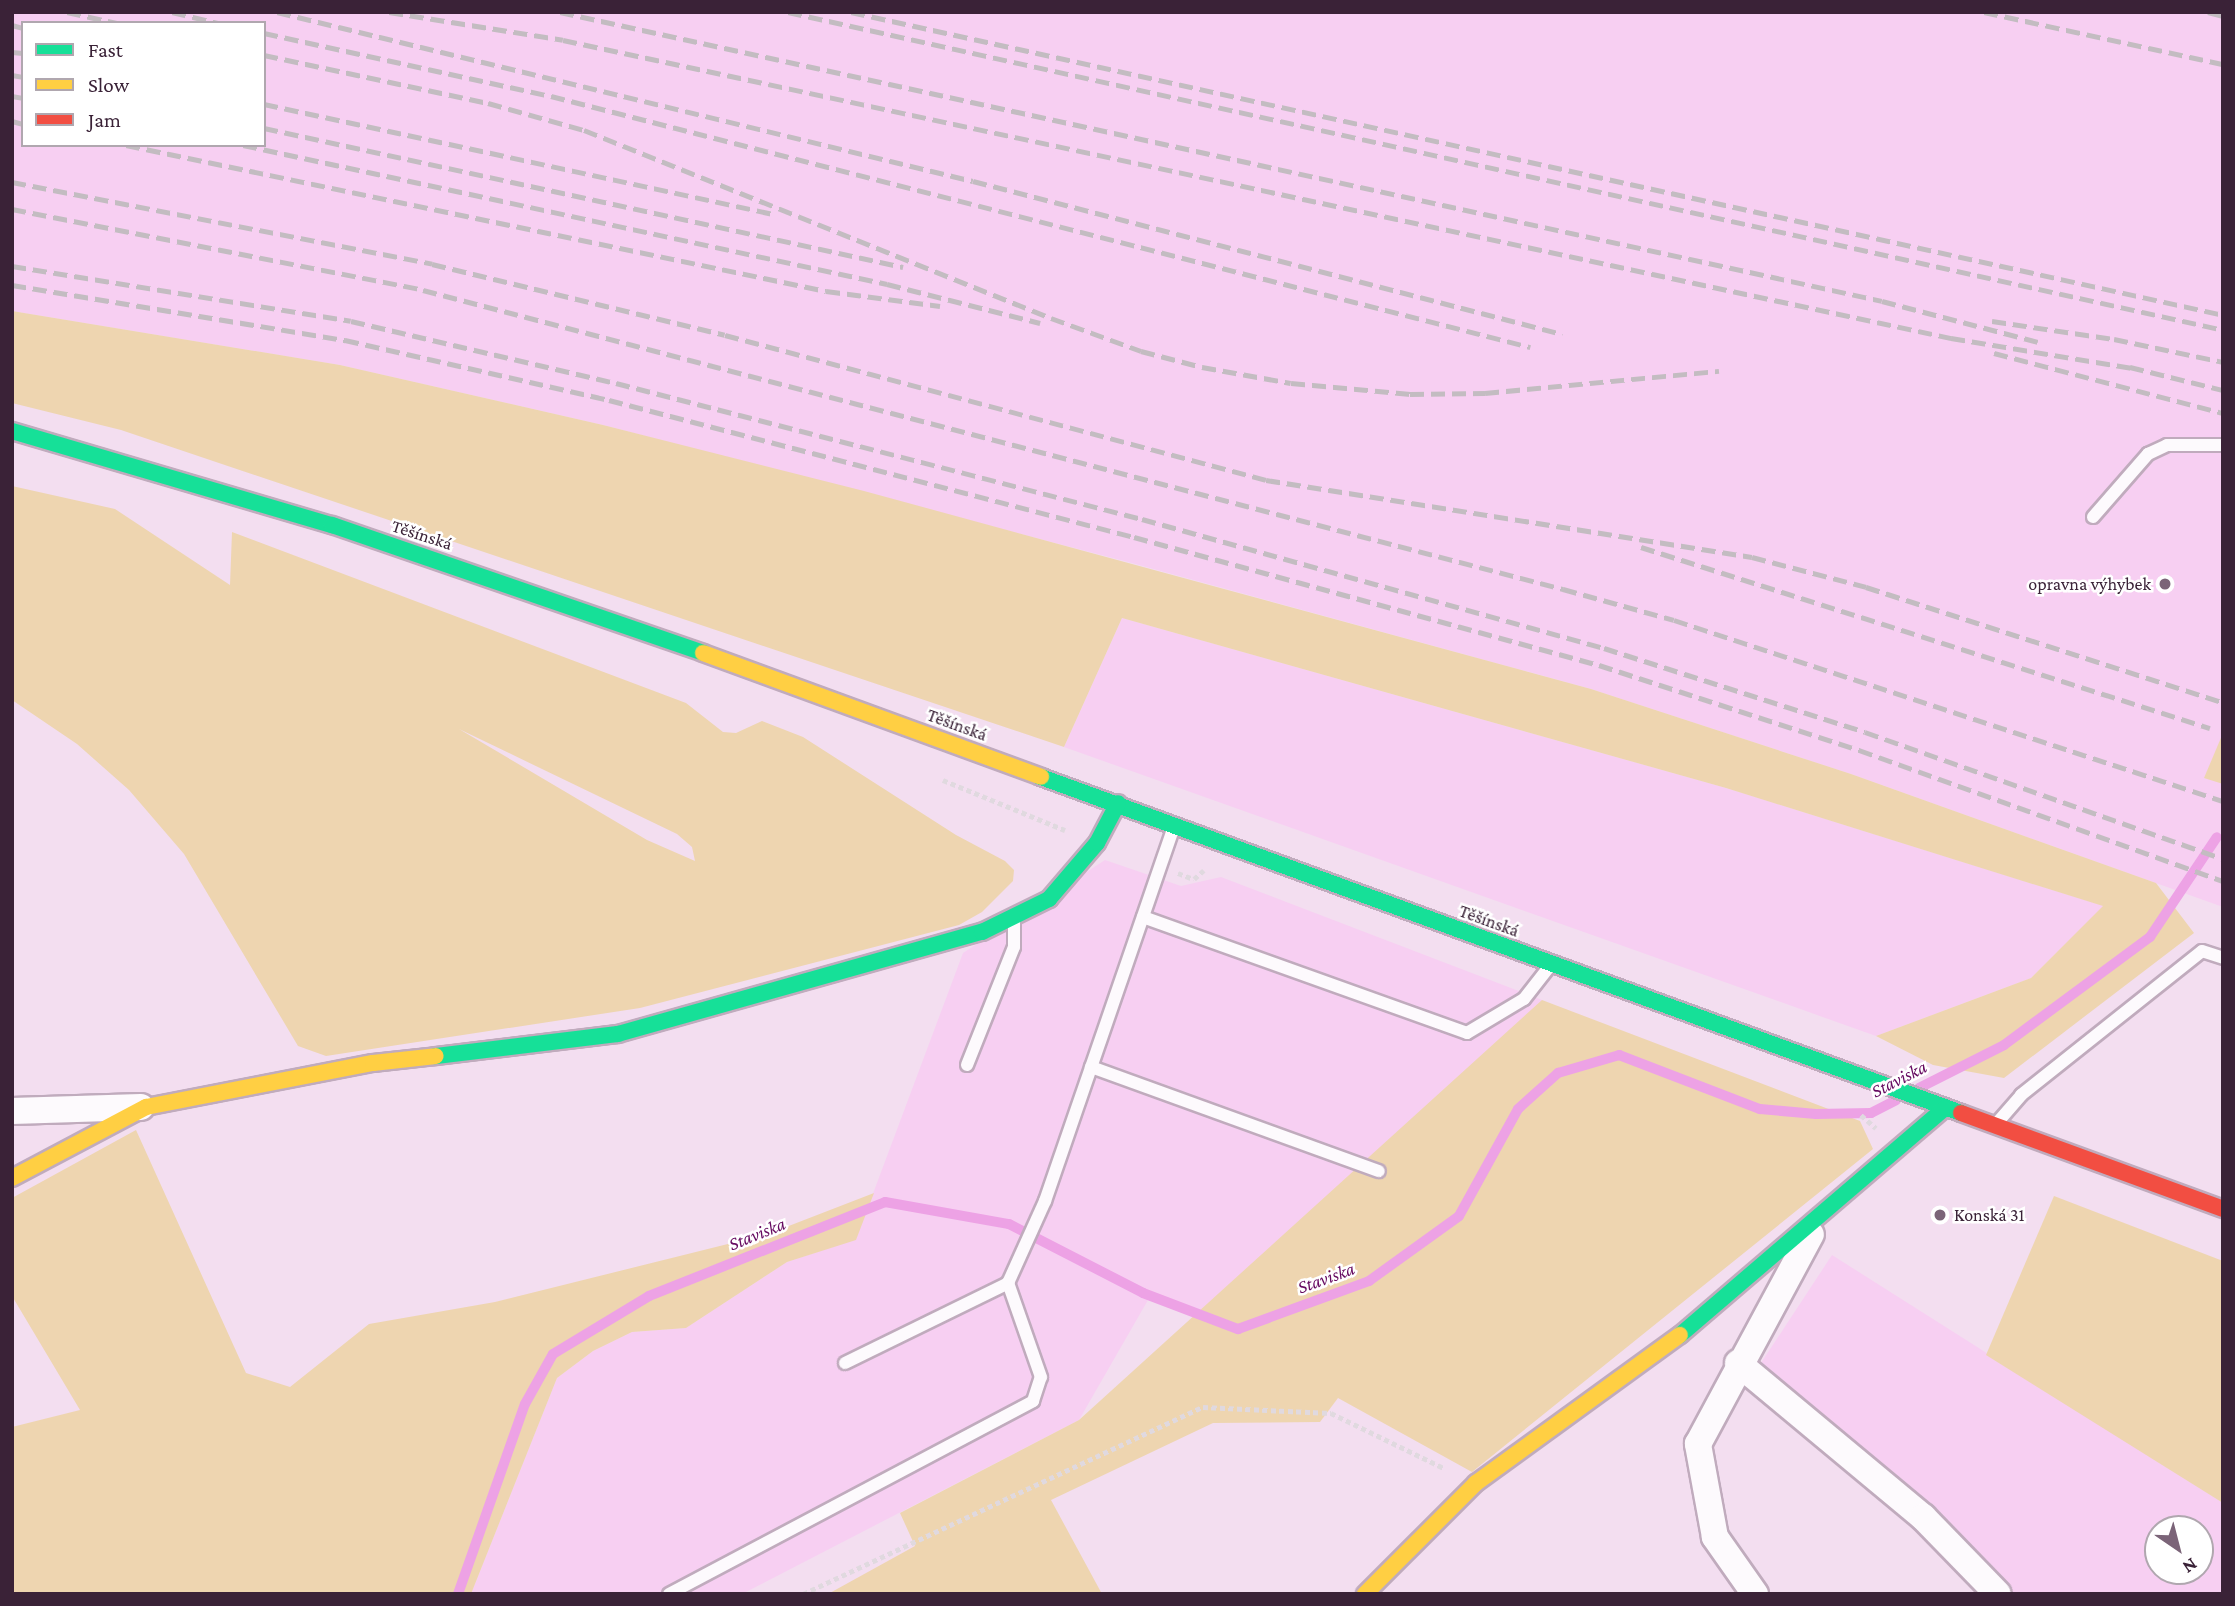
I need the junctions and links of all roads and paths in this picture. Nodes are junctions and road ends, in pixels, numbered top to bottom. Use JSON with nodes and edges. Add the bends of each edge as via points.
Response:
{"nodes":[{"id":1,"x":12,"y":430,"type":"edge"},
{"id":2,"x":2223,"y":445,"type":"edge"},
{"id":3,"x":2093,"y":517,"type":"dead end"},
{"id":4,"x":1118,"y":803,"type":"junction"},
{"id":5,"x":1174,"y":825,"type":"junction"},
{"id":6,"x":1014,"y":916,"type":"junction"},
{"id":7,"x":1143,"y":917,"type":"junction"},
{"id":8,"x":2223,"y":958,"type":"edge"},
{"id":9,"x":1551,"y":964,"type":"junction"},
{"id":10,"x":967,"y":1065,"type":"dead end"},
{"id":11,"x":1091,"y":1067,"type":"junction"},
{"id":12,"x":146,"y":1107,"type":"junction"},
{"id":13,"x":1944,"y":1109,"type":"junction"},
{"id":14,"x":12,"y":1111,"type":"edge"},
{"id":15,"x":1994,"y":1127,"type":"junction"},
{"id":16,"x":1379,"y":1171,"type":"dead end"},
{"id":17,"x":12,"y":1178,"type":"edge"},
{"id":18,"x":2223,"y":1209,"type":"edge"},
{"id":19,"x":1815,"y":1226,"type":"junction"},
{"id":20,"x":1008,"y":1283,"type":"junction"},
{"id":21,"x":845,"y":1363,"type":"dead end"},
{"id":22,"x":1738,"y":1363,"type":"junction"},
{"id":23,"x":1476,"y":1483,"type":"junction"},
{"id":24,"x":668,"y":1594,"type":"edge"},
{"id":25,"x":803,"y":1594,"type":"edge"},
{"id":26,"x":1365,"y":1594,"type":"edge"},
{"id":27,"x":1755,"y":1594,"type":"edge"},
{"id":28,"x":1998,"y":1594,"type":"edge"}],
"edges":[{"from":1,"to":4,"type":"main road","name":"Těšínská","via":[[332,525],[544,595]]},
{"from":2,"to":3,"type":"lane","via":[[2167,445],[2148,454]]},
{"from":4,"to":5,"type":"main road","name":"Těšínská"},
{"from":4,"to":6,"type":"main road","via":[[1097,843],[1049,899]]},
{"from":5,"to":7,"type":"lane"},
{"from":5,"to":9,"type":"main road","name":"Těšínská"},
{"from":6,"to":10,"type":"lane","via":[[1014,947]]},
{"from":6,"to":12,"type":"main road","via":[[982,932],[805,985],[618,1034],[373,1063]]},
{"from":7,"to":9,"type":"lane","via":[[1466,1034],[1524,999]]},
{"from":7,"to":11,"type":"lane"},
{"from":8,"to":15,"type":"lane","via":[[2202,951],[2021,1095]]},
{"from":9,"to":13,"type":"main road","name":"Těšínská"},
{"from":11,"to":16,"type":"lane"},
{"from":11,"to":20,"type":"lane","via":[[1045,1200]]},
{"from":12,"to":14,"type":"street"},
{"from":12,"to":17,"type":"main road"},
{"from":13,"to":15,"type":"main road","name":"Těšínská"},
{"from":13,"to":19,"type":"main road"},
{"from":15,"to":18,"type":"main road","name":"Těšínská"},
{"from":19,"to":22,"type":"street"},
{"from":19,"to":23,"type":"main road","via":[[1714,1310]]},
{"from":20,"to":21,"type":"lane"},
{"from":20,"to":24,"type":"lane","via":[[1041,1377],[1033,1401]]},
{"from":22,"to":27,"type":"street","via":[[1698,1444],[1715,1536]]},
{"from":22,"to":28,"type":"street","via":[[1923,1517]]},
{"from":23,"to":25,"type":"path","via":[[1331,1413],[1203,1407]]},
{"from":23,"to":26,"type":"main road"}]}
